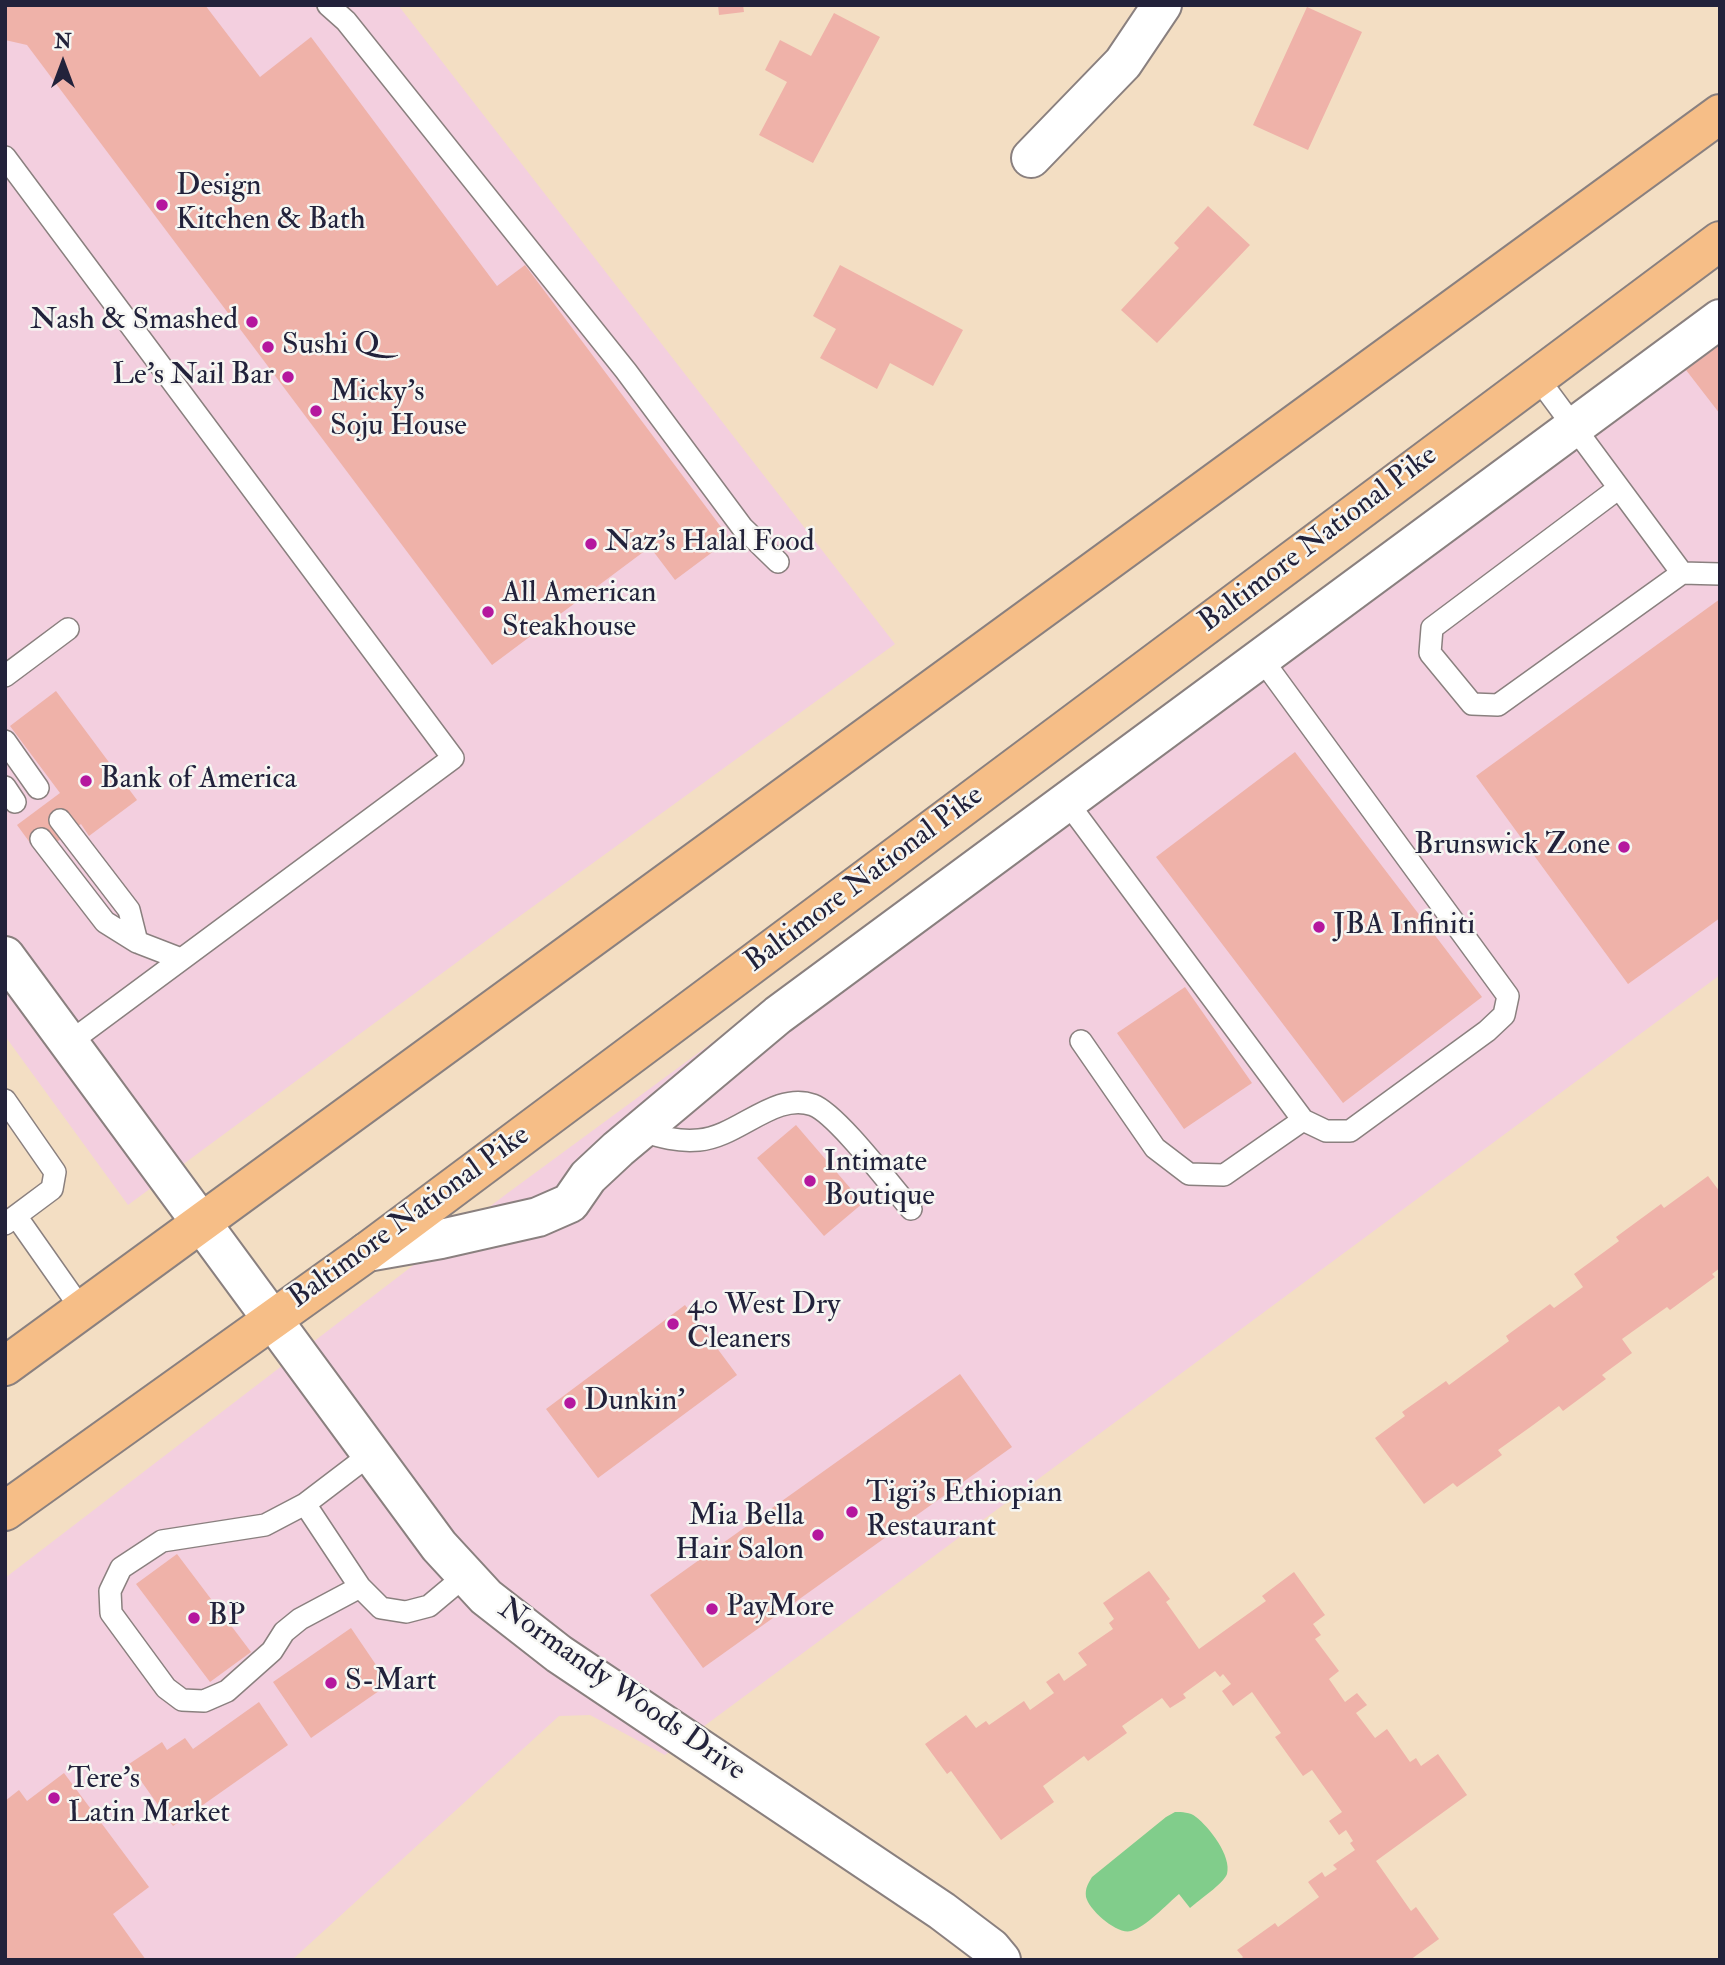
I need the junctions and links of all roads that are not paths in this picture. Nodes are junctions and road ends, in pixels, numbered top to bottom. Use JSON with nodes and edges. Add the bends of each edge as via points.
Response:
{"nodes":[{"id":1,"x":328,"y":5,"type":"edge"},
{"id":2,"x":1162,"y":5,"type":"edge"},
{"id":3,"x":1720,"y":114,"type":"edge"},
{"id":4,"x":5,"y":157,"type":"edge"},
{"id":5,"x":1031,"y":158,"type":"dead end"},
{"id":6,"x":1720,"y":241,"type":"edge"},
{"id":7,"x":1720,"y":319,"type":"edge"},
{"id":8,"x":1537,"y":377,"type":"junction"},
{"id":9,"x":1574,"y":427,"type":"junction"},
{"id":10,"x":1619,"y":488,"type":"junction"},
{"id":11,"x":778,"y":562,"type":"dead end"},
{"id":12,"x":1682,"y":573,"type":"junction"},
{"id":13,"x":1720,"y":574,"type":"edge"},
{"id":14,"x":68,"y":629,"type":"dead end"},
{"id":15,"x":1261,"y":658,"type":"junction"},
{"id":16,"x":5,"y":676,"type":"edge"},
{"id":17,"x":5,"y":741,"type":"edge"},
{"id":18,"x":38,"y":788,"type":"dead end"},
{"id":19,"x":1067,"y":802,"type":"junction"},
{"id":20,"x":60,"y":820,"type":"dead end"},
{"id":21,"x":41,"y":839,"type":"dead end"},
{"id":22,"x":137,"y":942,"type":"junction"},
{"id":23,"x":181,"y":959,"type":"junction"},
{"id":24,"x":10,"y":971,"type":"edge"},
{"id":25,"x":1082,"y":1041,"type":"dead end"},
{"id":26,"x":70,"y":1042,"type":"junction"},
{"id":27,"x":6,"y":1102,"type":"edge"},
{"id":28,"x":1303,"y":1120,"type":"junction"},
{"id":29,"x":642,"y":1130,"type":"junction"},
{"id":30,"x":911,"y":1209,"type":"dead end"},
{"id":31,"x":10,"y":1220,"type":"edge"},
{"id":32,"x":202,"y":1222,"type":"junction"},
{"id":33,"x":367,"y":1252,"type":"junction"},
{"id":34,"x":82,"y":1310,"type":"junction"},
{"id":35,"x":274,"y":1319,"type":"junction"},
{"id":36,"x":5,"y":1366,"type":"edge"},
{"id":37,"x":372,"y":1454,"type":"junction"},
{"id":38,"x":305,"y":1504,"type":"junction"},
{"id":39,"x":5,"y":1511,"type":"edge"},
{"id":40,"x":466,"y":1575,"type":"junction"},
{"id":41,"x":360,"y":1587,"type":"junction"},
{"id":42,"x":1002,"y":1960,"type":"edge"}],
"edges":[{"from":1,"to":11,"type":"lane","via":[[346,21],[565,292],[742,527]]},
{"from":2,"to":5,"type":"street","via":[[1123,63]]},
{"from":3,"to":32,"type":"main road"},
{"from":4,"to":23,"type":"lane","via":[[453,758]]},
{"from":6,"to":8,"type":"main road","name":"Baltimore National Pike"},
{"from":7,"to":9,"type":"street"},
{"from":8,"to":9,"type":"lane"},
{"from":8,"to":33,"type":"main road","name":"Baltimore National Pike"},
{"from":9,"to":10,"type":"lane"},
{"from":9,"to":15,"type":"street"},
{"from":10,"to":12,"type":"lane"},
{"from":10,"to":12,"type":"lane","via":[[1432,628],[1430,653],[1472,704],[1498,705]]},
{"from":12,"to":13,"type":"lane"},
{"from":14,"to":16,"type":"lane"},
{"from":15,"to":19,"type":"street"},
{"from":15,"to":28,"type":"lane","via":[[1508,996],[1504,1015],[1487,1031],[1350,1130],[1326,1131]]},
{"from":17,"to":18,"type":"lane"},
{"from":19,"to":28,"type":"lane"},
{"from":19,"to":29,"type":"street","via":[[778,1015]]},
{"from":20,"to":22,"type":"lane","via":[[129,910]]},
{"from":21,"to":22,"type":"lane","via":[[105,922]]},
{"from":22,"to":23,"type":"lane"},
{"from":23,"to":26,"type":"lane"},
{"from":24,"to":26,"type":"street","name":"Normandy Woods Drive"},
{"from":25,"to":28,"type":"lane","via":[[1156,1148],[1188,1174],[1224,1175]]},
{"from":26,"to":32,"type":"street","name":"Normandy Woods Drive"},
{"from":27,"to":31,"type":"lane","via":[[55,1172],[52,1189]]},
{"from":29,"to":30,"type":"lane","via":[[670,1140],[701,1140],[734,1130],[791,1101],[813,1105],[831,1116]]},
{"from":29,"to":33,"type":"street","via":[[588,1177],[570,1203],[538,1217]]},
{"from":31,"to":34,"type":"lane"},
{"from":32,"to":34,"type":"main road"},
{"from":32,"to":35,"type":"street","name":"Normandy Woods Drive"},
{"from":33,"to":35,"type":"main road","name":"Baltimore National Pike"},
{"from":34,"to":36,"type":"main road"},
{"from":35,"to":37,"type":"street","name":"Normandy Woods Drive"},
{"from":35,"to":39,"type":"main road","name":"Baltimore National Pike"},
{"from":37,"to":38,"type":"lane"},
{"from":37,"to":40,"type":"street","name":"Normandy Woods Drive","via":[[439,1546]]},
{"from":38,"to":41,"type":"lane"},
{"from":38,"to":41,"type":"lane","via":[[265,1525],[162,1541],[121,1568],[110,1591],[111,1613],[166,1688],[182,1700],[204,1701],[227,1691],[300,1619]]},
{"from":40,"to":41,"type":"lane","via":[[429,1606],[406,1612],[381,1608]]},
{"from":40,"to":42,"type":"street","name":"Normandy Woods Drive","via":[[486,1597],[559,1654],[942,1911]]}]}
